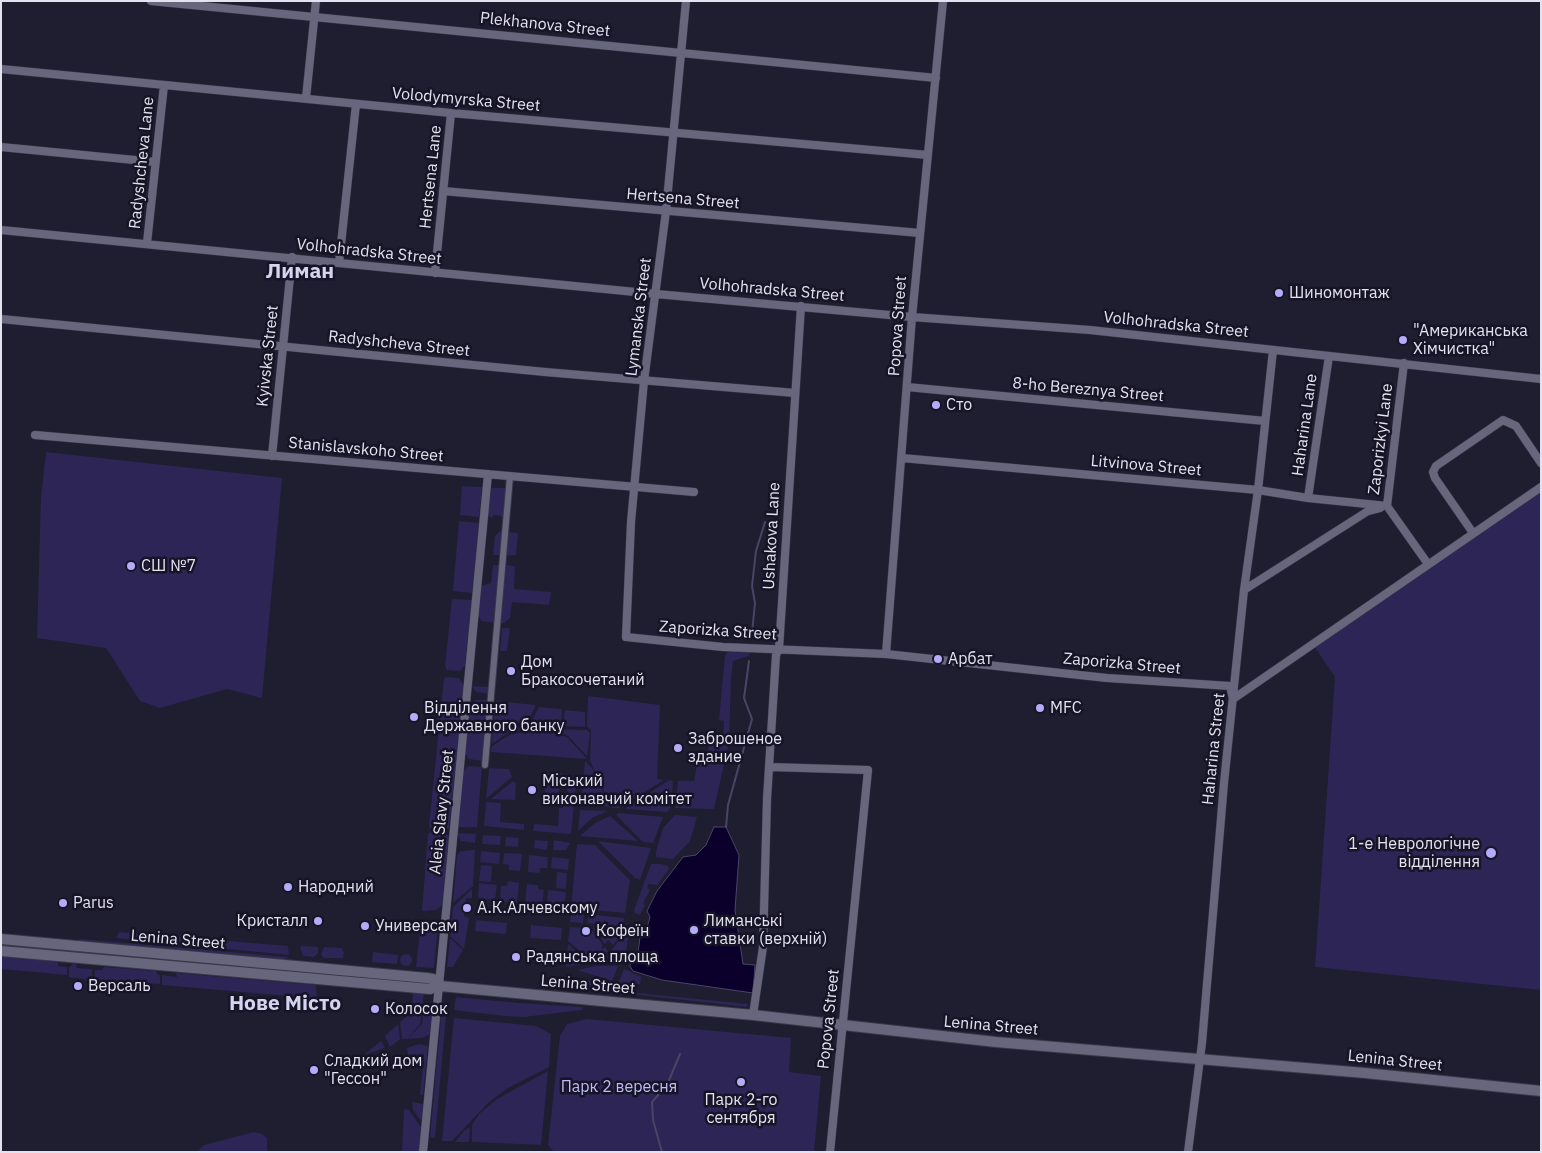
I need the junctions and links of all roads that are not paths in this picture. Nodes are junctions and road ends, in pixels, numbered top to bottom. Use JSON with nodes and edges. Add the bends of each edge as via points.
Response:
{"nodes":[{"id":1,"x":151,"y":1,"type":"edge"},
{"id":2,"x":316,"y":1,"type":"edge"},
{"id":3,"x":686,"y":1,"type":"edge"},
{"id":4,"x":943,"y":1,"type":"edge"},
{"id":5,"x":315,"y":17,"type":"junction"},
{"id":6,"x":681,"y":52,"type":"junction"},
{"id":7,"x":1,"y":69,"type":"edge"},
{"id":8,"x":936,"y":78,"type":"junction"},
{"id":9,"x":164,"y":85,"type":"junction"},
{"id":10,"x":306,"y":98,"type":"junction"},
{"id":11,"x":356,"y":104,"type":"junction"},
{"id":12,"x":451,"y":113,"type":"junction"},
{"id":13,"x":673,"y":132,"type":"junction"},
{"id":14,"x":1,"y":147,"type":"edge"},
{"id":15,"x":928,"y":155,"type":"junction"},
{"id":16,"x":155,"y":162,"type":"junction"},
{"id":17,"x":443,"y":191,"type":"junction"},
{"id":18,"x":666,"y":211,"type":"junction"},
{"id":19,"x":1,"y":230,"type":"edge"},
{"id":20,"x":920,"y":234,"type":"junction"},
{"id":21,"x":147,"y":243,"type":"junction"},
{"id":22,"x":292,"y":257,"type":"junction"},
{"id":23,"x":339,"y":263,"type":"junction"},
{"id":24,"x":435,"y":273,"type":"junction"},
{"id":25,"x":656,"y":294,"type":"junction"},
{"id":26,"x":801,"y":306,"type":"junction"},
{"id":27,"x":912,"y":317,"type":"junction"},
{"id":28,"x":1,"y":319,"type":"edge"},
{"id":29,"x":282,"y":346,"type":"junction"},
{"id":30,"x":1273,"y":350,"type":"junction"},
{"id":31,"x":1329,"y":356,"type":"junction"},
{"id":32,"x":1404,"y":364,"type":"junction"},
{"id":33,"x":1541,"y":379,"type":"edge"},
{"id":34,"x":644,"y":380,"type":"junction"},
{"id":35,"x":908,"y":387,"type":"junction"},
{"id":36,"x":795,"y":393,"type":"junction"},
{"id":37,"x":1266,"y":420,"type":"junction"},
{"id":38,"x":35,"y":435,"type":"dead end"},
{"id":39,"x":272,"y":456,"type":"junction"},
{"id":40,"x":902,"y":458,"type":"junction"},
{"id":41,"x":1541,"y":463,"type":"edge"},
{"id":42,"x":488,"y":474,"type":"junction"},
{"id":43,"x":510,"y":476,"type":"junction"},
{"id":44,"x":635,"y":487,"type":"junction"},
{"id":45,"x":1541,"y":487,"type":"edge"},
{"id":46,"x":1258,"y":490,"type":"junction"},
{"id":47,"x":694,"y":492,"type":"dead end"},
{"id":48,"x":1308,"y":498,"type":"junction"},
{"id":49,"x":1387,"y":506,"type":"junction"},
{"id":50,"x":1473,"y":533,"type":"junction"},
{"id":51,"x":1428,"y":564,"type":"junction"},
{"id":52,"x":1244,"y":590,"type":"junction"},
{"id":53,"x":626,"y":637,"type":"joint"},
{"id":54,"x":779,"y":649,"type":"junction"},
{"id":55,"x":886,"y":654,"type":"junction"},
{"id":56,"x":1233,"y":699,"type":"junction"},
{"id":57,"x":485,"y":765,"type":"dead end"},
{"id":58,"x":770,"y":767,"type":"junction"},
{"id":59,"x":1,"y":938,"type":"edge"},
{"id":60,"x":1,"y":951,"type":"edge"},
{"id":61,"x":440,"y":986,"type":"junction"},
{"id":62,"x":753,"y":1015,"type":"junction"},
{"id":63,"x":842,"y":1026,"type":"junction"},
{"id":64,"x":1199,"y":1059,"type":"junction"},
{"id":65,"x":1541,"y":1091,"type":"edge"},
{"id":66,"x":423,"y":1152,"type":"edge"},
{"id":67,"x":830,"y":1152,"type":"edge"},
{"id":68,"x":1188,"y":1152,"type":"edge"}],
"edges":[{"from":1,"to":5,"type":"street","name":"Plekhanova Street"},
{"from":2,"to":5,"type":"street"},
{"from":3,"to":6,"type":"street","name":"Lymanska Street"},
{"from":4,"to":8,"type":"street","name":"Popova Street"},
{"from":5,"to":6,"type":"street","name":"Plekhanova Street"},
{"from":5,"to":10,"type":"street"},
{"from":6,"to":8,"type":"street","name":"Plekhanova Street"},
{"from":6,"to":13,"type":"street","name":"Lymanska Street"},
{"from":7,"to":9,"type":"street","name":"Volodymyrska Street"},
{"from":8,"to":15,"type":"street","name":"Popova Street"},
{"from":9,"to":10,"type":"street","name":"Volodymyrska Street"},
{"from":9,"to":16,"type":"street","name":"Radyshcheva Lane"},
{"from":10,"to":11,"type":"street","name":"Volodymyrska Street"},
{"from":11,"to":12,"type":"street","name":"Volodymyrska Street"},
{"from":11,"to":23,"type":"street"},
{"from":12,"to":13,"type":"street","name":"Volodymyrska Street"},
{"from":12,"to":17,"type":"street","name":"Hertsena Lane"},
{"from":13,"to":15,"type":"street","name":"Volodymyrska Street"},
{"from":13,"to":18,"type":"street","name":"Lymanska Street"},
{"from":14,"to":16,"type":"street"},
{"from":15,"to":20,"type":"street","name":"Popova Street"},
{"from":16,"to":21,"type":"street","name":"Radyshcheva Lane"},
{"from":17,"to":18,"type":"street","name":"Hertsena Street"},
{"from":17,"to":24,"type":"street","name":"Hertsena Lane"},
{"from":18,"to":20,"type":"street","name":"Hertsena Street"},
{"from":18,"to":25,"type":"street","name":"Lymanska Street"},
{"from":19,"to":21,"type":"street","name":"Volhohradska Street"},
{"from":20,"to":27,"type":"street","name":"Popova Street"},
{"from":21,"to":22,"type":"street","name":"Volhohradska Street"},
{"from":22,"to":23,"type":"street","name":"Volhohradska Street"},
{"from":22,"to":29,"type":"street","name":"Kyivska Street"},
{"from":23,"to":24,"type":"street","name":"Volhohradska Street"},
{"from":24,"to":25,"type":"street","name":"Volhohradska Street"},
{"from":25,"to":26,"type":"street","name":"Volhohradska Street"},
{"from":25,"to":34,"type":"street","name":"Lymanska Street"},
{"from":26,"to":27,"type":"street","name":"Volhohradska Street"},
{"from":26,"to":36,"type":"street","name":"Ushakova Lane"},
{"from":27,"to":30,"type":"street","name":"Volhohradska Street","via":[[1090,330]]},
{"from":27,"to":35,"type":"street","name":"Popova Street"},
{"from":28,"to":29,"type":"street","name":"Radyshcheva Street"},
{"from":29,"to":34,"type":"street","name":"Radyshcheva Street"},
{"from":29,"to":39,"type":"street","name":"Kyivska Street"},
{"from":30,"to":31,"type":"street","name":"Volhohradska Street"},
{"from":30,"to":37,"type":"street","name":"Haharina Street"},
{"from":31,"to":32,"type":"street","name":"Volhohradska Street"},
{"from":31,"to":48,"type":"street","name":"Haharina Lane"},
{"from":32,"to":33,"type":"street","name":"Volhohradska Street"},
{"from":32,"to":49,"type":"street","name":"Zaporizkyi Lane"},
{"from":34,"to":36,"type":"street","name":"Radyshcheva Street"},
{"from":34,"to":44,"type":"street","name":"Lymanska Street"},
{"from":35,"to":37,"type":"street","name":"8-ho Bereznya Street"},
{"from":35,"to":40,"type":"street","name":"Popova Street"},
{"from":36,"to":54,"type":"street","name":"Ushakova Lane"},
{"from":37,"to":46,"type":"street","name":"Haharina Street"},
{"from":38,"to":39,"type":"street","name":"Stanislavskoho Street"},
{"from":39,"to":42,"type":"street","name":"Stanislavskoho Street"},
{"from":40,"to":46,"type":"street","name":"Litvinova Street"},
{"from":40,"to":55,"type":"street","name":"Popova Street"},
{"from":41,"to":50,"type":"street","via":[[1516,426],[1503,420],[1436,466],[1435,478]]},
{"from":42,"to":43,"type":"street","name":"Stanislavskoho Street"},
{"from":42,"to":61,"type":"street","name":"Aleia Slavy Street"},
{"from":43,"to":44,"type":"street","name":"Stanislavskoho Street"},
{"from":43,"to":57,"type":"street"},
{"from":44,"to":47,"type":"street","name":"Stanislavskoho Street"},
{"from":44,"to":53,"type":"street","name":"Lymanska Street"},
{"from":45,"to":50,"type":"street"},
{"from":46,"to":48,"type":"street","name":"Litvinova Street"},
{"from":46,"to":52,"type":"street","name":"Haharina Street"},
{"from":48,"to":49,"type":"street","name":"Litvinova Street"},
{"from":49,"to":51,"type":"street","name":"Zaporizkyi Lane"},
{"from":49,"to":52,"type":"street","via":[[1368,511]]},
{"from":50,"to":51,"type":"street"},
{"from":51,"to":56,"type":"street"},
{"from":52,"to":56,"type":"street","name":"Haharina Street"},
{"from":53,"to":54,"type":"street","name":"Zaporizka Street"},
{"from":54,"to":55,"type":"street","name":"Zaporizka Street"},
{"from":54,"to":58,"type":"street","name":"Ushakova Lane","via":[[776,655]]},
{"from":55,"to":56,"type":"street","name":"Zaporizka Street","via":[[1107,678],[1230,686]]},
{"from":56,"to":64,"type":"street","name":"Haharina Street"},
{"from":58,"to":62,"type":"street","name":"Ushakova Lane","via":[[762,947]]},
{"from":58,"to":63,"type":"street","name":"Popova Street","via":[[868,770]]},
{"from":59,"to":61,"type":"street","name":"Lenina Street","via":[[426,978],[433,979]]},
{"from":60,"to":61,"type":"street","name":"Lenina Street","via":[[430,989]]},
{"from":61,"to":62,"type":"street","name":"Lenina Street"},
{"from":61,"to":66,"type":"street","name":"Aleia Slavy Street"},
{"from":62,"to":63,"type":"street","name":"Lenina Street"},
{"from":63,"to":64,"type":"street","name":"Lenina Street"},
{"from":63,"to":67,"type":"street","name":"Popova Street"},
{"from":64,"to":65,"type":"street","name":"Lenina Street"},
{"from":64,"to":68,"type":"street","name":"Haharina Street"}]}
